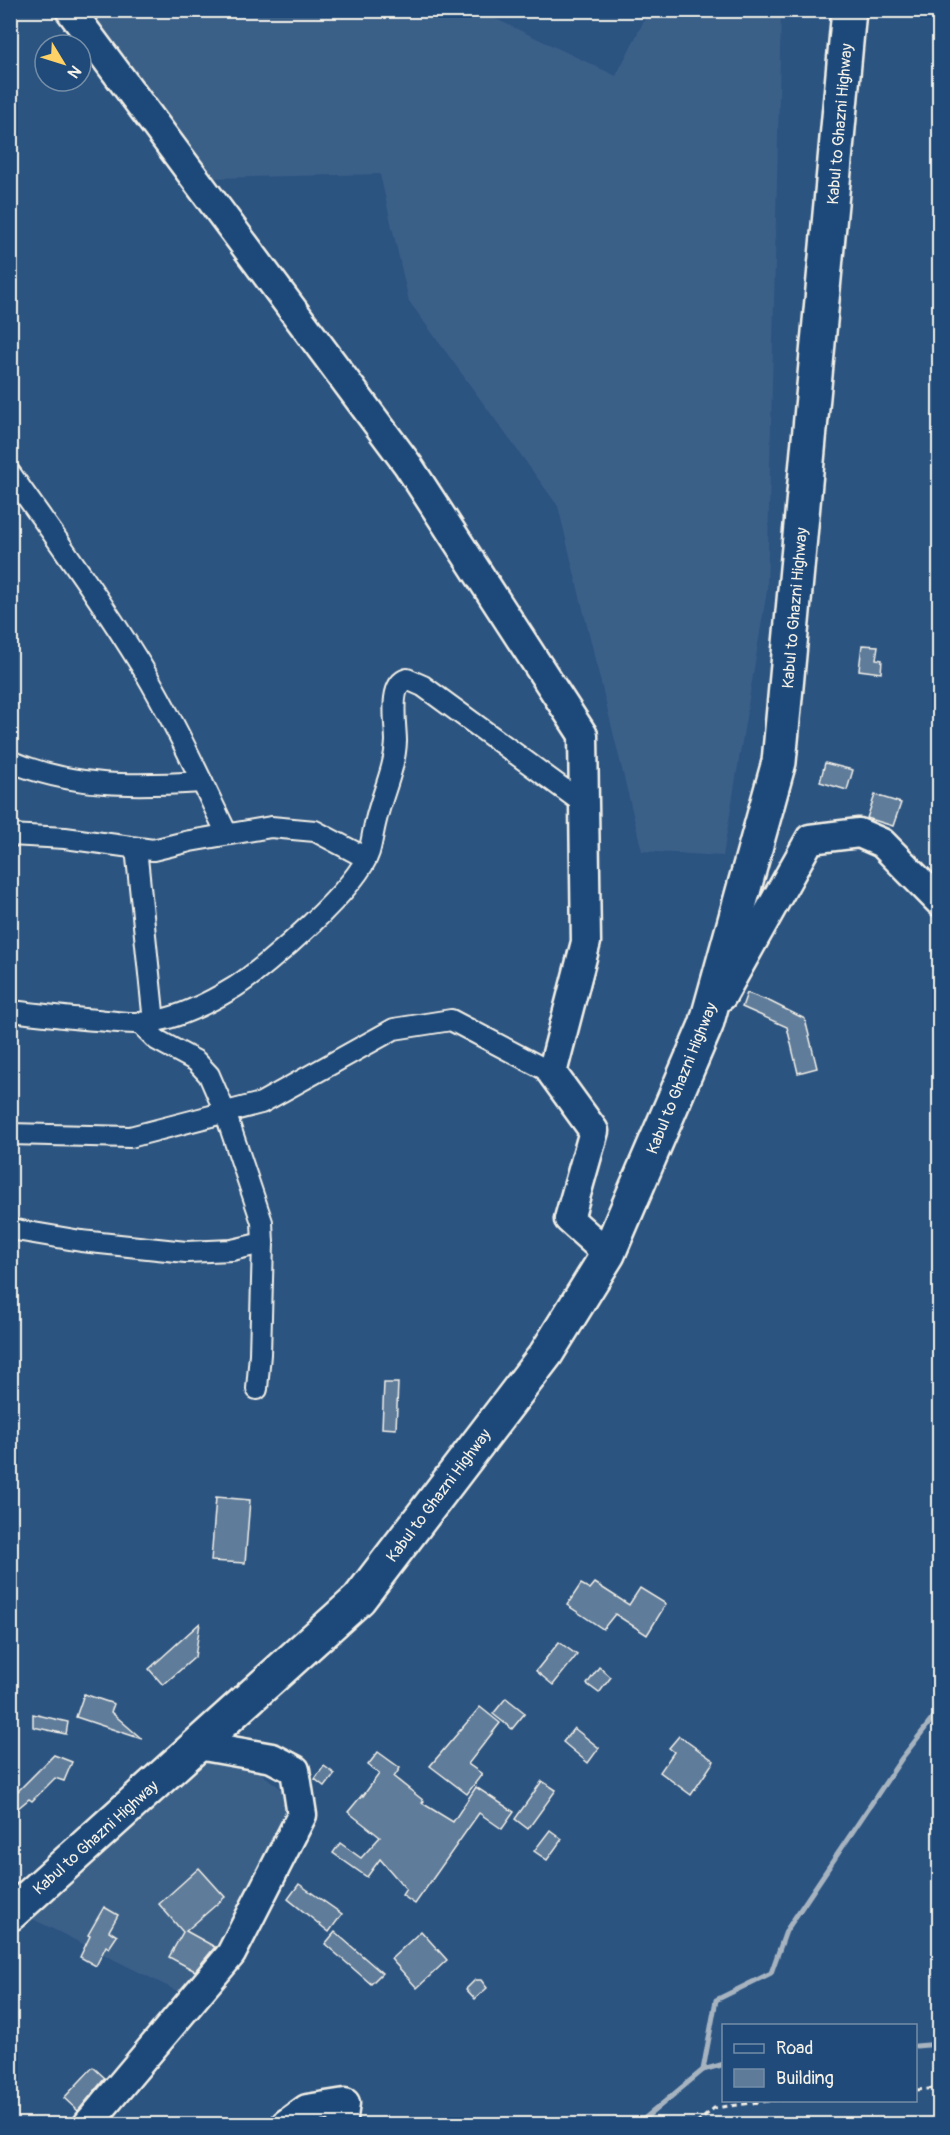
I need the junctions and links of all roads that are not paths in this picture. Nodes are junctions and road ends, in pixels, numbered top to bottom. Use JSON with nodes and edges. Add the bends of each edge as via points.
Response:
{"nodes":[{"id":1,"x":70,"y":10,"type":"edge"},
{"id":2,"x":849,"y":10,"type":"edge"},
{"id":3,"x":10,"y":473,"type":"edge"},
{"id":4,"x":10,"y":761,"type":"edge"},
{"id":5,"x":202,"y":782,"type":"junction"},
{"id":6,"x":584,"y":804,"type":"junction"},
{"id":7,"x":227,"y":834,"type":"junction"},
{"id":8,"x":10,"y":835,"type":"edge"},
{"id":9,"x":136,"y":848,"type":"junction"},
{"id":10,"x":366,"y":858,"type":"junction"},
{"id":11,"x":939,"y":902,"type":"edge"},
{"id":12,"x":10,"y":1011,"type":"edge"},
{"id":13,"x":147,"y":1022,"type":"junction"},
{"id":14,"x":706,"y":1025,"type":"junction"},
{"id":15,"x":552,"y":1072,"type":"junction"},
{"id":16,"x":225,"y":1112,"type":"junction"},
{"id":17,"x":10,"y":1134,"type":"edge"},
{"id":18,"x":10,"y":1229,"type":"edge"},
{"id":19,"x":263,"y":1243,"type":"junction"},
{"id":20,"x":608,"y":1254,"type":"junction"},
{"id":21,"x":257,"y":1389,"type":"dead end"},
{"id":22,"x":198,"y":1745,"type":"junction"},
{"id":23,"x":10,"y":1914,"type":"edge"},
{"id":24,"x":88,"y":2124,"type":"edge"},
{"id":25,"x":286,"y":2124,"type":"edge"},
{"id":26,"x":342,"y":2124,"type":"edge"}],
"edges":[{"from":1,"to":6,"type":"street","via":[[415,475],[583,735]]},
{"from":2,"to":14,"type":"highway","name":"Kabul to Ghazni Highway","via":[[779,762]]},
{"from":3,"to":5,"type":"street","via":[[142,667]]},
{"from":4,"to":5,"type":"street","via":[[54,776],[97,783]]},
{"from":5,"to":7,"type":"street"},
{"from":6,"to":10,"type":"street","via":[[423,686],[407,679],[396,689],[396,752]]},
{"from":6,"to":15,"type":"street","via":[[586,942]]},
{"from":7,"to":9,"type":"street","via":[[153,850]]},
{"from":7,"to":10,"type":"street","via":[[271,827],[315,831]]},
{"from":8,"to":9,"type":"street"},
{"from":9,"to":13,"type":"street"},
{"from":10,"to":13,"type":"street","via":[[319,916],[256,972],[234,988],[179,1015]]},
{"from":11,"to":14,"type":"street","via":[[882,843],[859,832],[810,839]]},
{"from":12,"to":13,"type":"street"},
{"from":13,"to":16,"type":"street","via":[[157,1040],[203,1066]]},
{"from":14,"to":20,"type":"highway","name":"Kabul to Ghazni Highway"},
{"from":15,"to":16,"type":"street","via":[[452,1020],[394,1029],[261,1102]]},
{"from":15,"to":20,"type":"street","via":[[594,1131],[569,1219]]},
{"from":16,"to":17,"type":"street","via":[[129,1137]]},
{"from":16,"to":19,"type":"street","via":[[262,1222]]},
{"from":18,"to":19,"type":"street","via":[[186,1252],[232,1250]]},
{"from":19,"to":21,"type":"street"},
{"from":20,"to":22,"type":"highway","name":"Kabul to Ghazni Highway","via":[[546,1354],[359,1599]]},
{"from":22,"to":23,"type":"highway","name":"Kabul to Ghazni Highway"},
{"from":22,"to":24,"type":"street","via":[[272,1758],[296,1770],[302,1815],[231,1954]]},
{"from":25,"to":26,"type":"street","via":[[307,2109],[345,2103]]}]}
